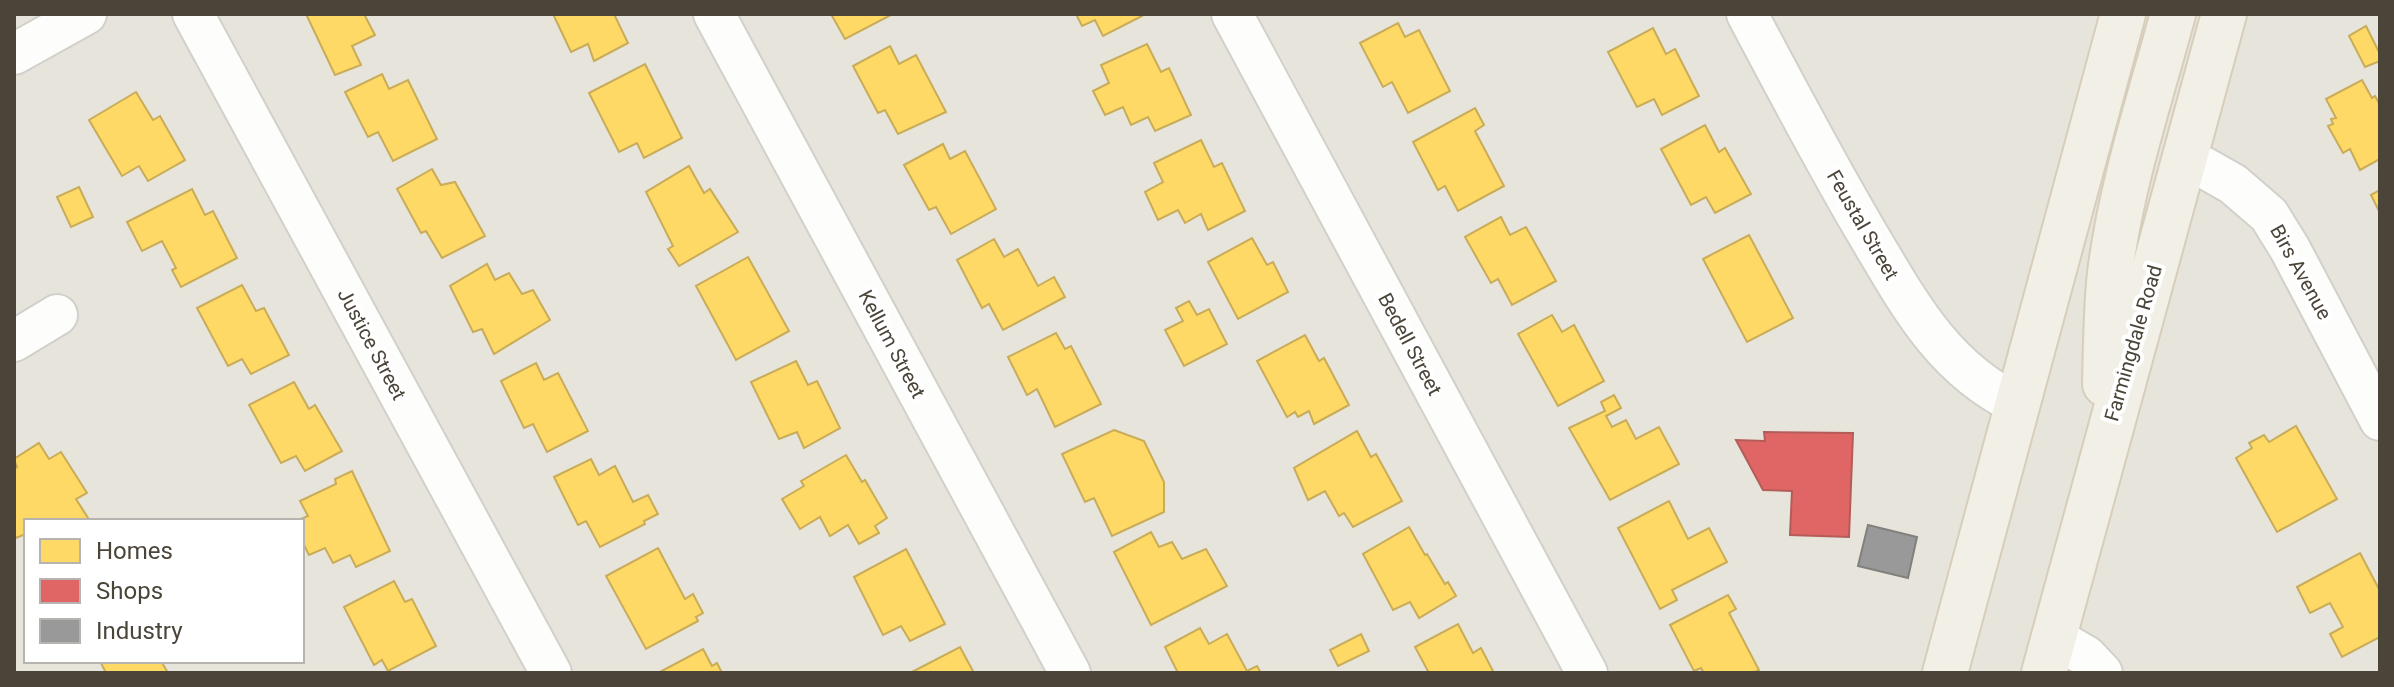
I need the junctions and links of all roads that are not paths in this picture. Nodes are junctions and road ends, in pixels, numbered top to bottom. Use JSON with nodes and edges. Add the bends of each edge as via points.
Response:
{"nodes":[{"id":1,"x":86,"y":14,"type":"edge"},
{"id":2,"x":193,"y":14,"type":"edge"},
{"id":3,"x":714,"y":14,"type":"edge"},
{"id":4,"x":1232,"y":14,"type":"edge"},
{"id":5,"x":1747,"y":14,"type":"edge"},
{"id":6,"x":2123,"y":14,"type":"edge"},
{"id":7,"x":2173,"y":14,"type":"edge"},
{"id":8,"x":2224,"y":14,"type":"edge"},
{"id":9,"x":14,"y":54,"type":"edge"},
{"id":10,"x":2184,"y":161,"type":"junction"},
{"id":11,"x":57,"y":315,"type":"dead end"},
{"id":12,"x":14,"y":341,"type":"edge"},
{"id":13,"x":2017,"y":404,"type":"junction"},
{"id":14,"x":2380,"y":420,"type":"edge"},
{"id":15,"x":2104,"y":450,"type":"junction"},
{"id":16,"x":2049,"y":655,"type":"edge"},
{"id":17,"x":1941,"y":669,"type":"edge"},
{"id":18,"x":551,"y":673,"type":"edge"},
{"id":19,"x":1070,"y":673,"type":"edge"},
{"id":20,"x":1587,"y":673,"type":"edge"},
{"id":21,"x":2102,"y":673,"type":"edge"}],
"edges":[{"from":1,"to":9,"type":"street"},
{"from":2,"to":18,"type":"street","name":"Justice Street"},
{"from":3,"to":19,"type":"street","name":"Kellum Street"},
{"from":4,"to":20,"type":"street","name":"Bedell Street"},
{"from":5,"to":13,"type":"street","name":"Feustal Street","via":[[1836,181],[1918,319],[1971,376]]},
{"from":6,"to":13,"type":"main road"},
{"from":7,"to":15,"type":"main road","via":[[2116,236],[2107,322]]},
{"from":8,"to":10,"type":"main road","name":"Farmingdale Road"},
{"from":10,"to":14,"type":"street","name":"Birs Avenue","via":[[2233,184],[2269,215]]},
{"from":10,"to":15,"type":"main road","name":"Farmingdale Road"},
{"from":11,"to":12,"type":"street"},
{"from":13,"to":17,"type":"main road"},
{"from":15,"to":16,"type":"main road","name":"Farmingdale Road"},
{"from":16,"to":21,"type":"street","via":[[2086,656]]}]}
